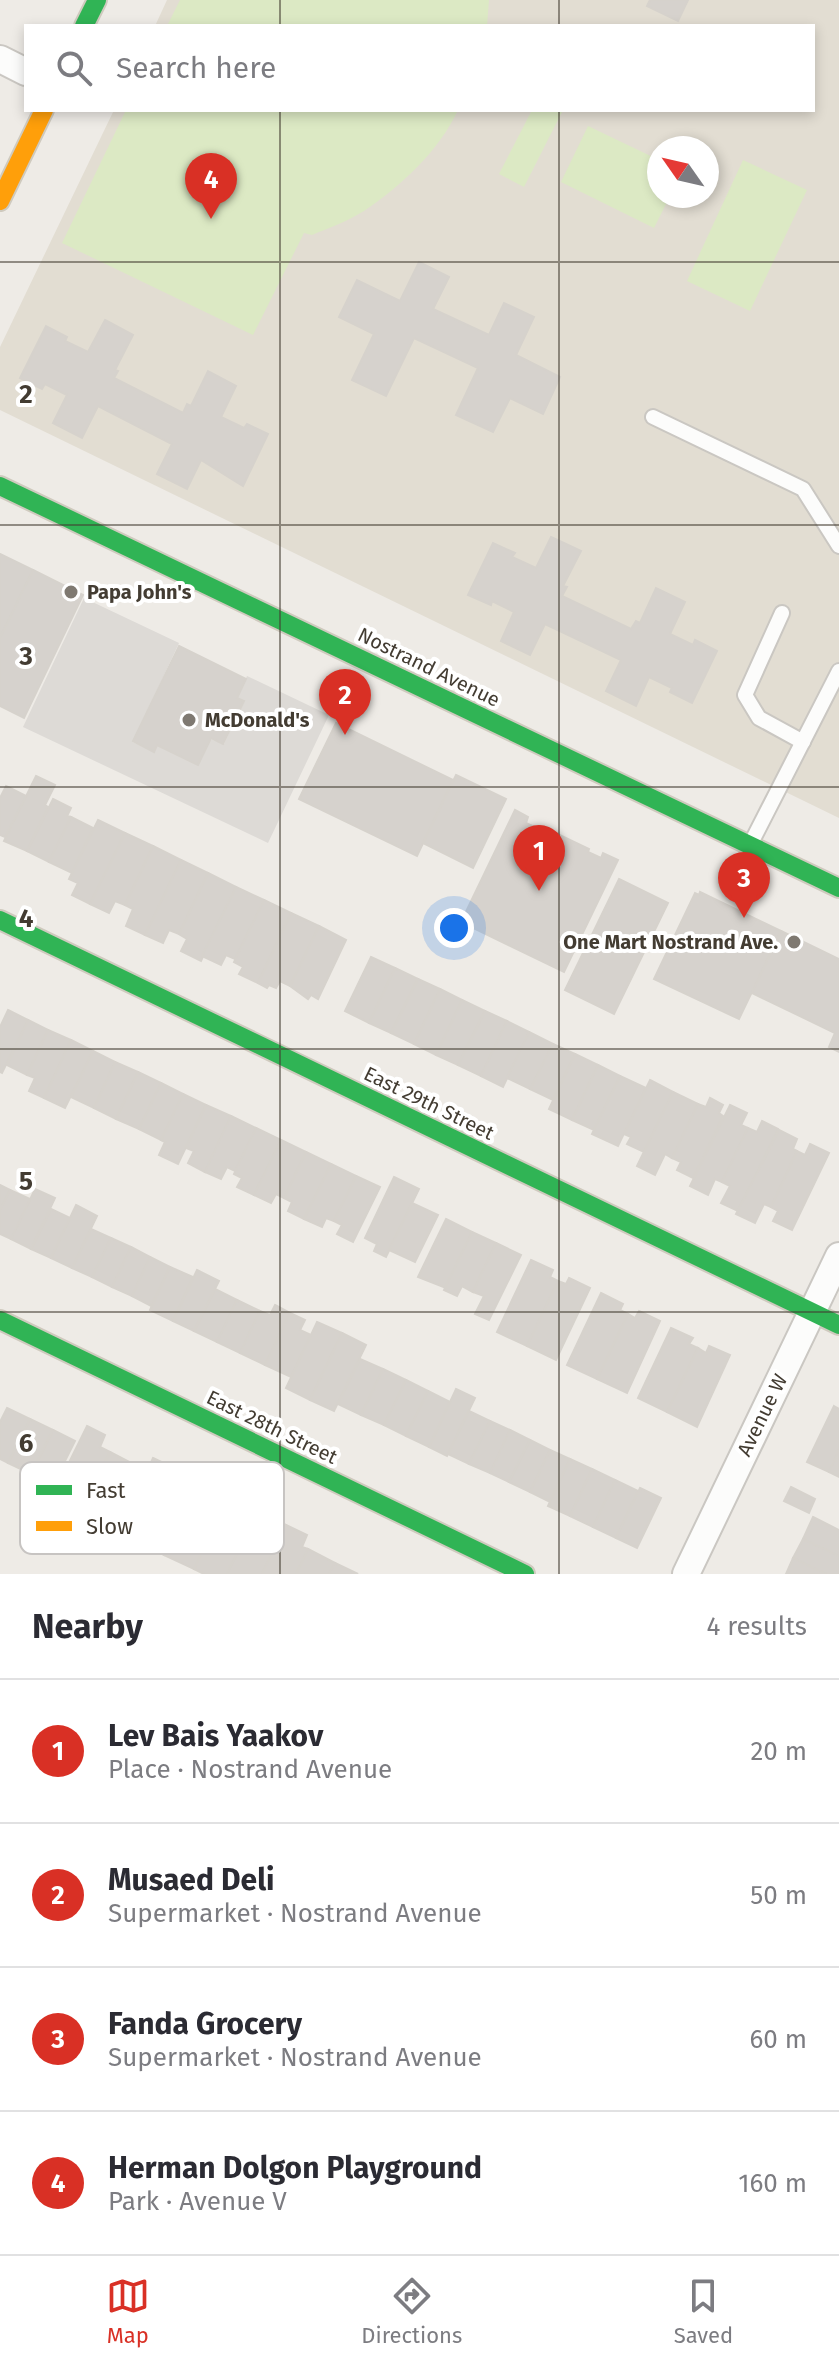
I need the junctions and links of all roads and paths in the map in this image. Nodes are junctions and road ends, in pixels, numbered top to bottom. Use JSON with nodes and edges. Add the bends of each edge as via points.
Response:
{"nodes":[{"id":1,"x":97,"y":0,"type":"edge"},
{"id":2,"x":85,"y":24,"type":"edge"},
{"id":3,"x":0,"y":59,"type":"edge"},
{"id":4,"x":24,"y":71,"type":"edge"},
{"id":5,"x":43,"y":112,"type":"edge"},
{"id":6,"x":0,"y":201,"type":"edge"},
{"id":7,"x":653,"y":417,"type":"dead end"},
{"id":8,"x":0,"y":486,"type":"edge"},
{"id":9,"x":839,"y":546,"type":"edge"},
{"id":10,"x":782,"y":613,"type":"dead end"},
{"id":11,"x":839,"y":671,"type":"edge"},
{"id":12,"x":803,"y":742,"type":"junction"},
{"id":13,"x":750,"y":846,"type":"junction"},
{"id":14,"x":839,"y":888,"type":"edge"},
{"id":15,"x":0,"y":920,"type":"edge"},
{"id":16,"x":839,"y":1256,"type":"edge"},
{"id":17,"x":812,"y":1312,"type":"junction"},
{"id":18,"x":0,"y":1320,"type":"edge"},
{"id":19,"x":839,"y":1325,"type":"edge"},
{"id":20,"x":525,"y":1574,"type":"edge"},
{"id":21,"x":686,"y":1574,"type":"edge"}],
"edges":[{"from":1,"to":2,"type":"street"},
{"from":3,"to":4,"type":"street"},
{"from":5,"to":6,"type":"street"},
{"from":7,"to":9,"type":"lane","via":[[803,489]]},
{"from":8,"to":13,"type":"street","name":"Nostrand Avenue"},
{"from":10,"to":12,"type":"lane","via":[[745,695],[759,718]]},
{"from":11,"to":12,"type":"lane"},
{"from":12,"to":13,"type":"lane"},
{"from":13,"to":14,"type":"street","name":"Nostrand Avenue"},
{"from":15,"to":17,"type":"street","name":"East 29th Street"},
{"from":16,"to":17,"type":"street","name":"Avenue W"},
{"from":17,"to":19,"type":"street","name":"East 29th Street"},
{"from":17,"to":21,"type":"street","name":"Avenue W"},
{"from":18,"to":20,"type":"street","name":"East 28th Street"}]}
